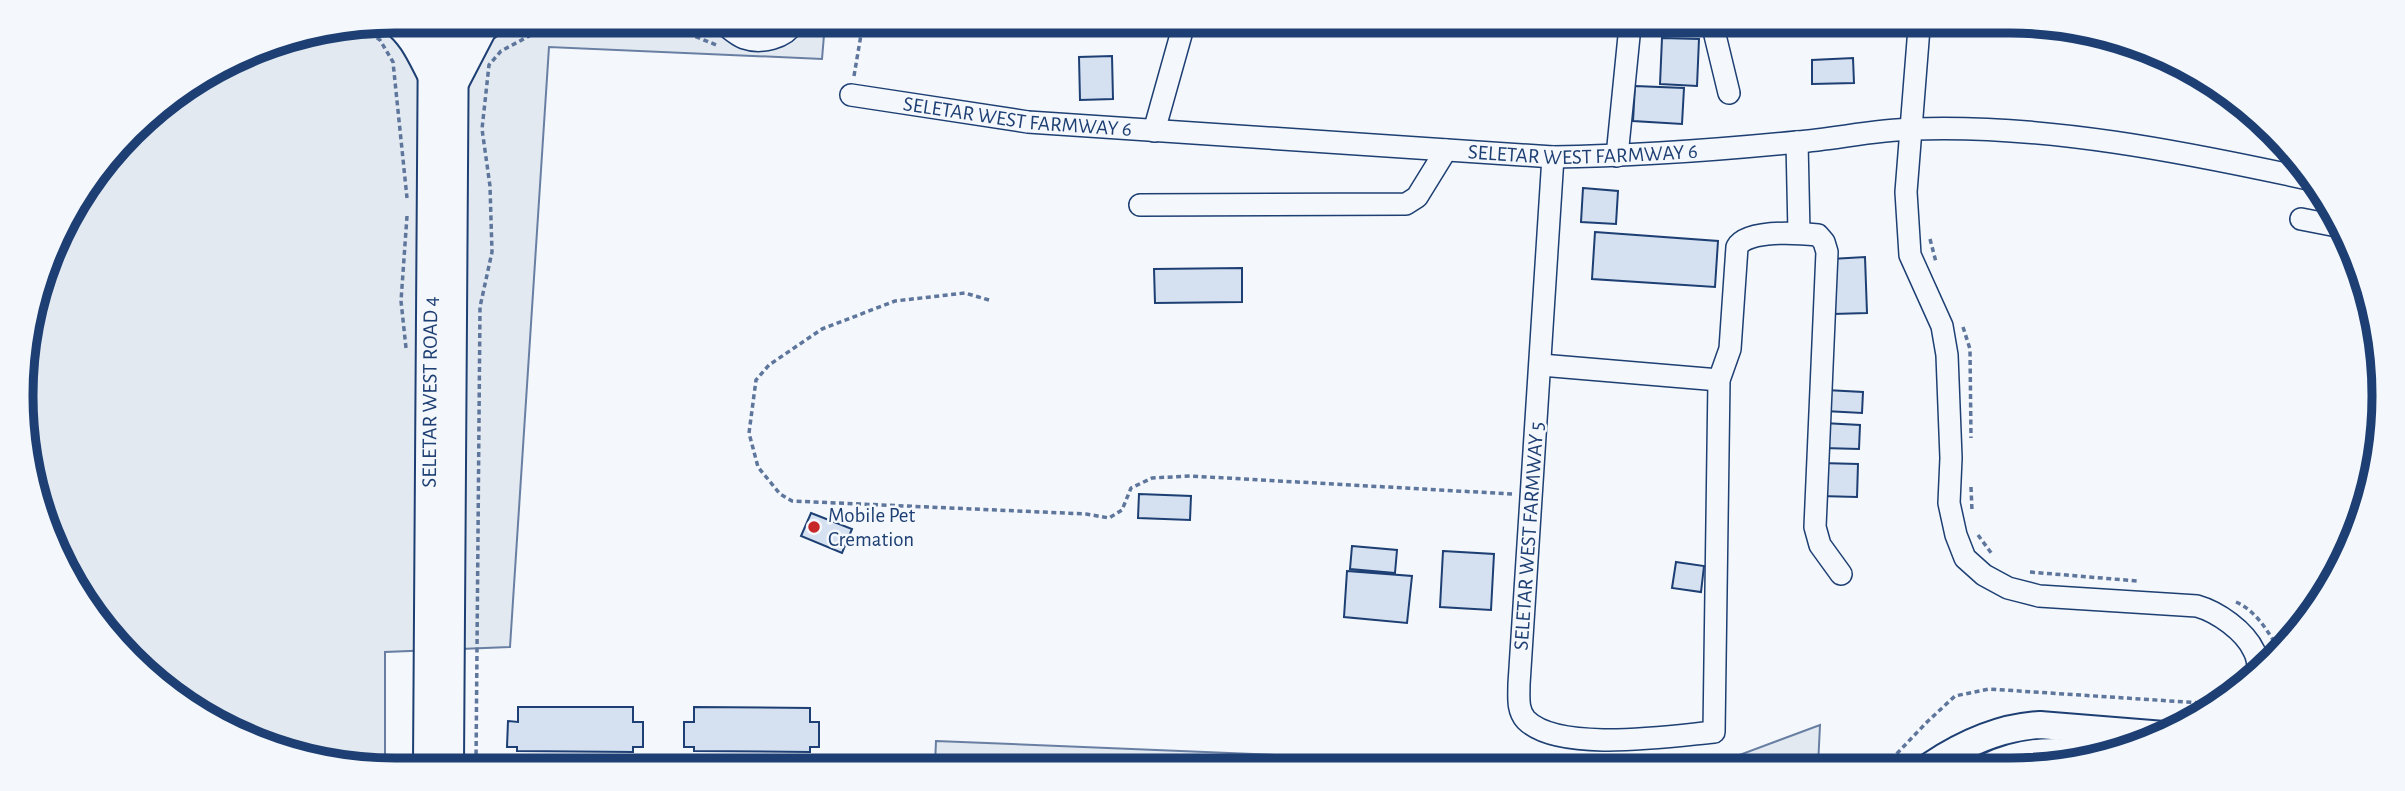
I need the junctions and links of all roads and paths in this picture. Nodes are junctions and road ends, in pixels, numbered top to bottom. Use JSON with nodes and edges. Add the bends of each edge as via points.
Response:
{"nodes":[{"id":1,"x":387,"y":33,"type":"edge"},
{"id":2,"x":406,"y":33,"type":"edge"},
{"id":3,"x":434,"y":33,"type":"edge"},
{"id":4,"x":453,"y":33,"type":"edge"},
{"id":5,"x":480,"y":33,"type":"edge"},
{"id":6,"x":737,"y":33,"type":"edge"},
{"id":7,"x":784,"y":33,"type":"edge"},
{"id":8,"x":861,"y":33,"type":"edge"},
{"id":9,"x":1181,"y":33,"type":"edge"},
{"id":10,"x":1629,"y":33,"type":"edge"},
{"id":11,"x":1714,"y":33,"type":"edge"},
{"id":12,"x":1919,"y":33,"type":"edge"},
{"id":13,"x":689,"y":34,"type":"dead end"},
{"id":14,"x":444,"y":80,"type":"junction"},
{"id":15,"x":1729,"y":93,"type":"dead end"},
{"id":16,"x":851,"y":95,"type":"joint"},
{"id":17,"x":1912,"y":129,"type":"junction"},
{"id":18,"x":1154,"y":131,"type":"junction"},
{"id":19,"x":1797,"y":142,"type":"junction"},
{"id":20,"x":1446,"y":150,"type":"junction"},
{"id":21,"x":1618,"y":156,"type":"junction"},
{"id":22,"x":1553,"y":157,"type":"junction"},
{"id":23,"x":2299,"y":177,"type":"edge"},
{"id":24,"x":408,"y":202,"type":"dead end"},
{"id":25,"x":1140,"y":205,"type":"dead end"},
{"id":26,"x":407,"y":215,"type":"dead end"},
{"id":27,"x":2301,"y":219,"type":"dead end"},
{"id":28,"x":2328,"y":224,"type":"edge"},
{"id":29,"x":1928,"y":228,"type":"dead end"},
{"id":30,"x":1799,"y":233,"type":"junction"},
{"id":31,"x":1938,"y":267,"type":"dead end"},
{"id":32,"x":989,"y":300,"type":"dead end"},
{"id":33,"x":1961,"y":320,"type":"dead end"},
{"id":34,"x":407,"y":359,"type":"dead end"},
{"id":35,"x":1541,"y":365,"type":"junction"},
{"id":36,"x":1719,"y":380,"type":"junction"},
{"id":37,"x":1971,"y":440,"type":"dead end"},
{"id":38,"x":1971,"y":478,"type":"dead end"},
{"id":39,"x":1531,"y":496,"type":"junction"},
{"id":40,"x":1972,"y":513,"type":"dead end"},
{"id":41,"x":1978,"y":534,"type":"dead end"},
{"id":42,"x":1996,"y":559,"type":"dead end"},
{"id":43,"x":2019,"y":571,"type":"dead end"},
{"id":44,"x":1841,"y":574,"type":"dead end"},
{"id":45,"x":2149,"y":582,"type":"dead end"},
{"id":46,"x":2233,"y":601,"type":"dead end"},
{"id":47,"x":2275,"y":642,"type":"edge"},
{"id":48,"x":2257,"y":660,"type":"edge"},
{"id":49,"x":2201,"y":703,"type":"edge"},
{"id":50,"x":2140,"y":733,"type":"edge"},
{"id":51,"x":2075,"y":752,"type":"edge"},
{"id":52,"x":427,"y":758,"type":"edge"},
{"id":53,"x":450,"y":758,"type":"edge"},
{"id":54,"x":476,"y":758,"type":"edge"},
{"id":55,"x":1893,"y":758,"type":"edge"},
{"id":56,"x":1945,"y":758,"type":"edge"},
{"id":57,"x":2005,"y":758,"type":"edge"}],
"edges":[{"from":1,"to":24,"type":"path"},
{"from":2,"to":14,"type":"main road"},
{"from":3,"to":14,"type":"main road","name":"SELETAR WEST ROAD 4"},
{"from":4,"to":14,"type":"main road","name":"SELETAR WEST ROAD 4"},
{"from":5,"to":14,"type":"main road"},
{"from":6,"to":7,"type":"street","via":[[744,38],[771,39]]},
{"from":8,"to":16,"type":"path"},
{"from":9,"to":18,"type":"street"},
{"from":10,"to":21,"type":"street"},
{"from":11,"to":15,"type":"street"},
{"from":12,"to":17,"type":"street"},
{"from":13,"to":54,"type":"path","via":[[533,34],[501,51],[489,65],[482,130],[492,252],[480,307]]},
{"from":14,"to":52,"type":"main road","name":"SELETAR WEST ROAD 4"},
{"from":14,"to":53,"type":"main road","name":"SELETAR WEST ROAD 4"},
{"from":16,"to":18,"type":"street","name":"SELETAR WEST FARMWAY 6","via":[[1028,122]]},
{"from":17,"to":19,"type":"street","name":"SELETAR WEST FARMWAY 6"},
{"from":17,"to":23,"type":"street","name":"SELETAR WEST FARMWAY 6","via":[[2012,131],[2138,146]]},
{"from":17,"to":48,"type":"street","via":[[1906,192],[1910,255],[1946,345],[1949,503],[1965,558],[2008,588],[2039,596],[2213,610],[2252,646]]},
{"from":18,"to":20,"type":"street","name":"SELETAR WEST FARMWAY 6"},
{"from":19,"to":21,"type":"street","name":"SELETAR WEST FARMWAY 6"},
{"from":19,"to":30,"type":"street"},
{"from":20,"to":22,"type":"street","name":"SELETAR WEST FARMWAY 6"},
{"from":20,"to":25,"type":"street","via":[[1417,197],[1406,204]]},
{"from":21,"to":22,"type":"street","name":"SELETAR WEST FARMWAY 6"},
{"from":22,"to":35,"type":"street","name":"SELETAR WEST FARMWAY 5"},
{"from":26,"to":34,"type":"path","via":[[401,301]]},
{"from":27,"to":28,"type":"street"},
{"from":29,"to":31,"type":"path"},
{"from":30,"to":36,"type":"street","via":[[1748,236],[1737,247],[1730,349]]},
{"from":30,"to":44,"type":"street","via":[[1818,235],[1827,252],[1815,527],[1820,545]]},
{"from":32,"to":39,"type":"path","via":[[965,293],[895,301],[822,330],[769,365],[755,380],[749,433],[758,467],[780,494],[792,501],[1109,518],[1122,510],[1132,488],[1152,478]]},
{"from":33,"to":37,"type":"path","via":[[1970,349]]},
{"from":35,"to":36,"type":"street"},
{"from":35,"to":39,"type":"street","name":"SELETAR WEST FARMWAY 5"},
{"from":36,"to":39,"type":"street","name":"SELETAR WEST FARMWAY 5","via":[[1714,732],[1632,740],[1580,738],[1557,736],[1526,720],[1519,707],[1519,684]]},
{"from":38,"to":40,"type":"path"},
{"from":41,"to":42,"type":"path"},
{"from":43,"to":45,"type":"path"},
{"from":46,"to":47,"type":"path","via":[[2266,626]]},
{"from":49,"to":55,"type":"path","via":[[1989,689],[1955,696]]},
{"from":50,"to":56,"type":"main road","via":[[2023,726],[1976,741]]},
{"from":51,"to":57,"type":"main road","via":[[2053,750]]}]}
